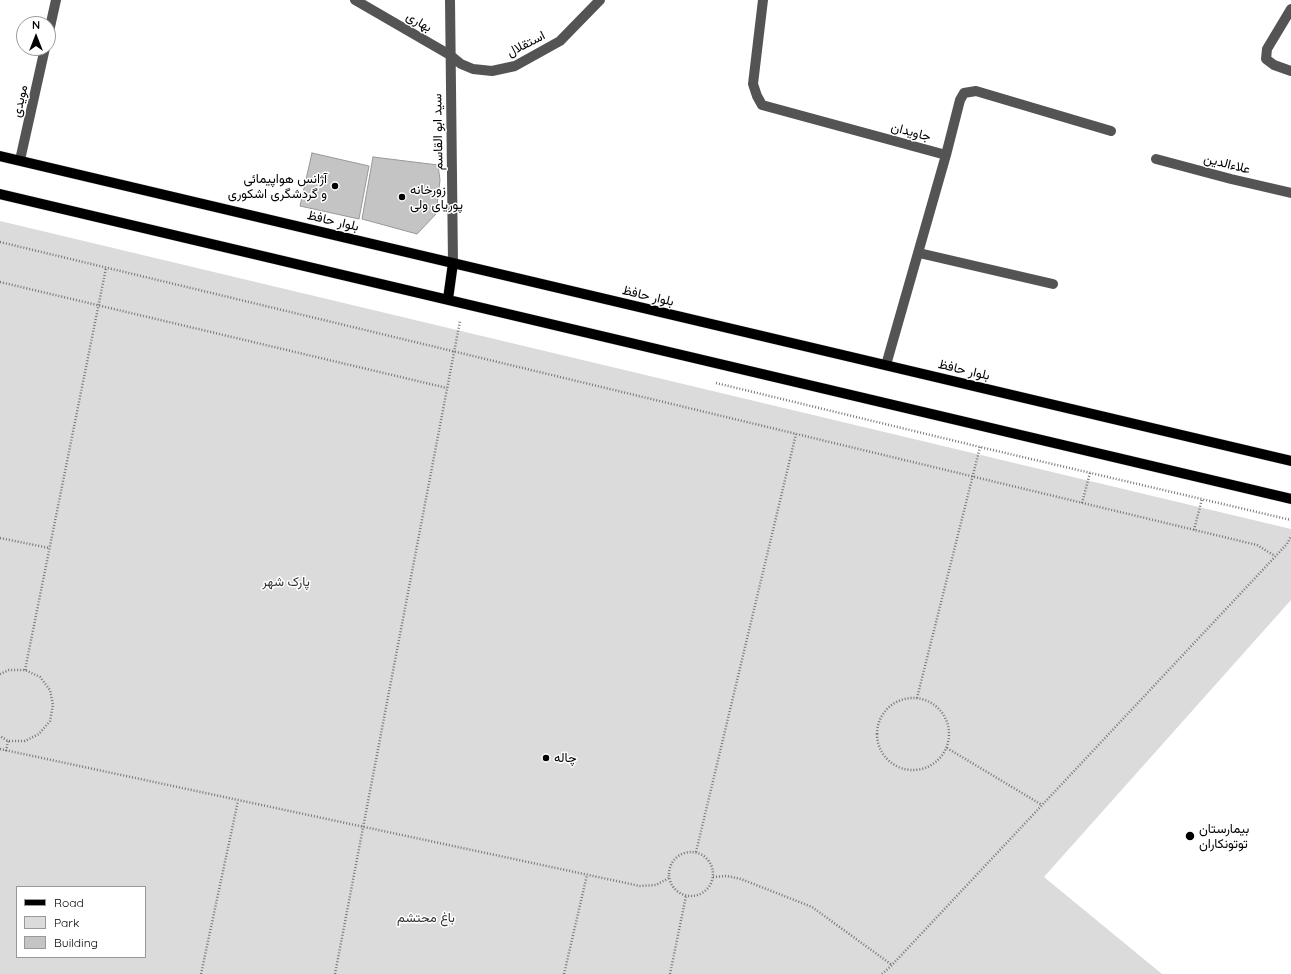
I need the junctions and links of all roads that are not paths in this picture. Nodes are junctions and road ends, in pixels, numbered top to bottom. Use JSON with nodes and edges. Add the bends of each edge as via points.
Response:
{"nodes":[{"id":1,"x":56,"y":0,"type":"edge"},
{"id":2,"x":355,"y":0,"type":"edge"},
{"id":3,"x":450,"y":0,"type":"edge"},
{"id":4,"x":600,"y":0,"type":"edge"},
{"id":5,"x":763,"y":0,"type":"edge"},
{"id":6,"x":1291,"y":9,"type":"edge"},
{"id":7,"x":52,"y":16,"type":"edge"},
{"id":8,"x":450,"y":55,"type":"junction"},
{"id":9,"x":43,"y":56,"type":"edge"},
{"id":10,"x":1291,"y":71,"type":"edge"},
{"id":11,"x":1111,"y":131,"type":"dead end"},
{"id":12,"x":946,"y":155,"type":"junction"},
{"id":13,"x":0,"y":156,"type":"edge"},
{"id":14,"x":1156,"y":159,"type":"dead end"},
{"id":15,"x":20,"y":160,"type":"junction"},
{"id":16,"x":0,"y":194,"type":"edge"},
{"id":17,"x":1291,"y":194,"type":"edge"},
{"id":18,"x":919,"y":253,"type":"junction"},
{"id":19,"x":453,"y":263,"type":"junction"},
{"id":20,"x":1053,"y":284,"type":"dead end"},
{"id":21,"x":448,"y":299,"type":"junction"},
{"id":22,"x":886,"y":365,"type":"junction"},
{"id":23,"x":1291,"y":461,"type":"edge"},
{"id":24,"x":1291,"y":499,"type":"edge"}],
"edges":[{"from":1,"to":7,"type":"street"},
{"from":2,"to":8,"type":"street","name":"بهاری"},
{"from":3,"to":8,"type":"street","name":"سید ابو القاسم"},
{"from":4,"to":8,"type":"street","name":"استقلال","via":[[560,41],[516,66],[492,71],[473,69]]},
{"from":5,"to":12,"type":"street","name":"جاویدان","via":[[753,84],[762,105]]},
{"from":6,"to":10,"type":"street","via":[[1267,49],[1266,59]]},
{"from":8,"to":19,"type":"street","name":"سید ابو القاسم"},
{"from":9,"to":15,"type":"street","name":"مویدی"},
{"from":11,"to":12,"type":"street","via":[[976,91],[964,93],[960,100]]},
{"from":12,"to":18,"type":"street"},
{"from":13,"to":15,"type":"main road","name":"بلوار حافظ"},
{"from":14,"to":17,"type":"street","name":"علاءالدین"},
{"from":15,"to":19,"type":"main road","name":"بلوار حافظ"},
{"from":16,"to":21,"type":"main road"},
{"from":18,"to":20,"type":"street"},
{"from":18,"to":22,"type":"street"},
{"from":19,"to":21,"type":"main road"},
{"from":19,"to":22,"type":"main road","name":"بلوار حافظ"},
{"from":21,"to":24,"type":"main road"},
{"from":22,"to":23,"type":"main road","name":"بلوار حافظ"}]}
